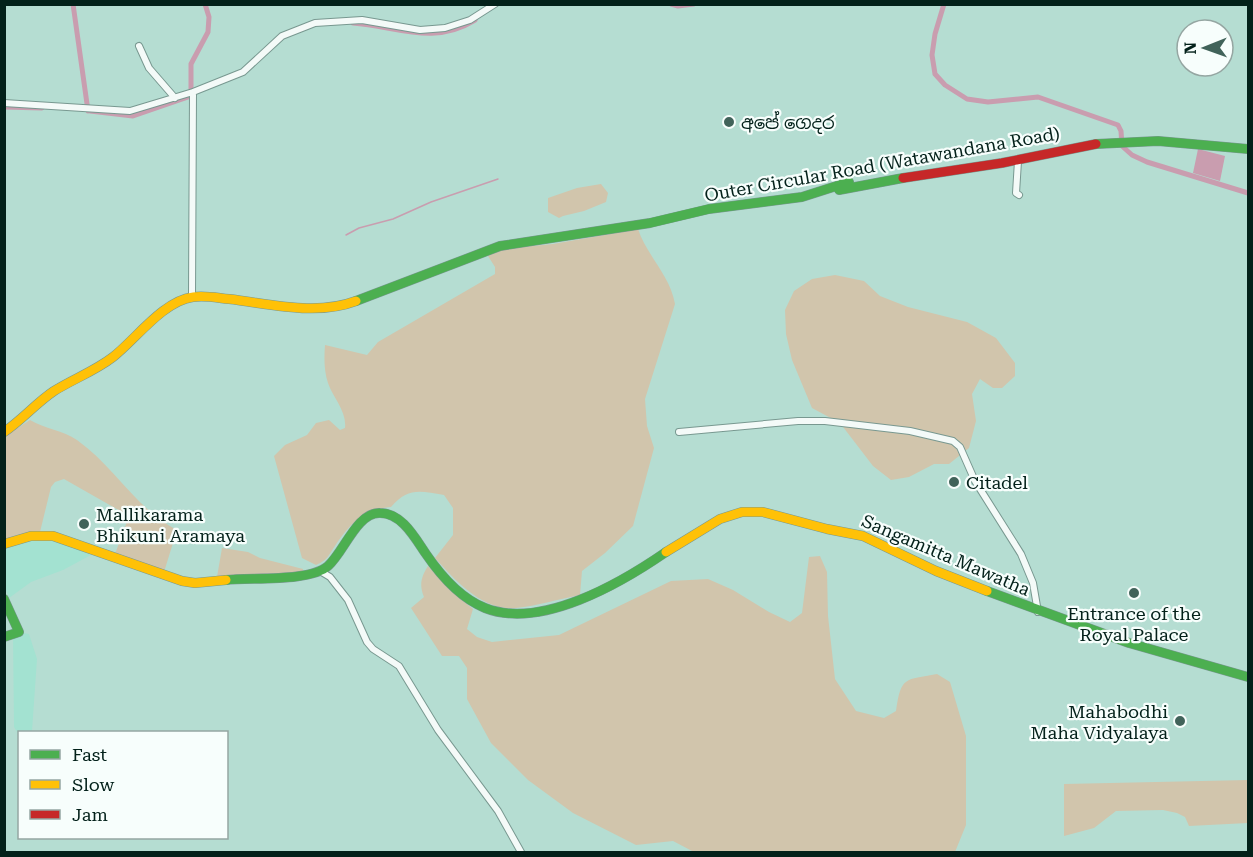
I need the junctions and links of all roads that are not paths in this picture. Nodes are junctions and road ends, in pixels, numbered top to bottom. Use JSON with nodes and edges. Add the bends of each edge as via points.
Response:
{"nodes":[{"id":1,"x":495,"y":4,"type":"edge"},
{"id":2,"x":139,"y":46,"type":"dead end"},
{"id":3,"x":193,"y":92,"type":"junction"},
{"id":4,"x":175,"y":98,"type":"junction"},
{"id":5,"x":4,"y":104,"type":"edge"},
{"id":6,"x":1248,"y":149,"type":"edge"},
{"id":7,"x":1018,"y":161,"type":"junction"},
{"id":8,"x":1019,"y":195,"type":"dead end"},
{"id":9,"x":192,"y":297,"type":"junction"},
{"id":10,"x":4,"y":432,"type":"edge"},
{"id":11,"x":679,"y":432,"type":"dead end"},
{"id":12,"x":4,"y":544,"type":"edge"},
{"id":13,"x":320,"y":571,"type":"junction"},
{"id":14,"x":4,"y":599,"type":"edge"},
{"id":15,"x":1038,"y":612,"type":"junction"},
{"id":16,"x":4,"y":637,"type":"edge"},
{"id":17,"x":1248,"y":677,"type":"edge"},
{"id":18,"x":521,"y":852,"type":"edge"}],
"edges":[{"from":1,"to":3,"type":"street","via":[[470,20],[445,28],[420,30],[362,20],[315,23],[282,36],[243,72]]},
{"from":2,"to":4,"type":"street","via":[[149,68]]},
{"from":3,"to":4,"type":"street"},
{"from":3,"to":9,"type":"street"},
{"from":4,"to":5,"type":"street","via":[[130,111]]},
{"from":6,"to":7,"type":"main road","name":"Outer Circular Road (Watawandana Road)","via":[[1173,141],[1127,141],[1076,147]]},
{"from":7,"to":8,"type":"street"},
{"from":7,"to":9,"type":"main road","name":"Outer Circular Road (Watawandana Road)","via":[[838,190],[849,182],[802,197],[758,205],[699,211],[650,223],[506,244],[334,308]]},
{"from":9,"to":10,"type":"main road","name":"Outer Circular Road (Watawandana Road)","via":[[170,306],[114,356],[52,392]]},
{"from":11,"to":15,"type":"street","via":[[825,421],[910,431],[953,441],[1021,554],[1033,582]]},
{"from":12,"to":13,"type":"main road","via":[[31,536],[58,537],[191,582]]},
{"from":13,"to":15,"type":"main road","name":"Sangamitta Mawatha","via":[[332,562],[363,520],[385,513],[402,522],[439,572],[472,601],[496,611],[528,612],[584,597],[635,573],[702,528],[733,514],[757,511],[868,538],[917,563]]},
{"from":13,"to":18,"type":"street","via":[[330,577],[348,600],[367,642],[399,666],[438,730],[498,811]]},
{"from":14,"to":16,"type":"main road","via":[[19,632]]},
{"from":15,"to":17,"type":"main road","name":"Sangamitta Mawatha","via":[[1153,651]]}]}
